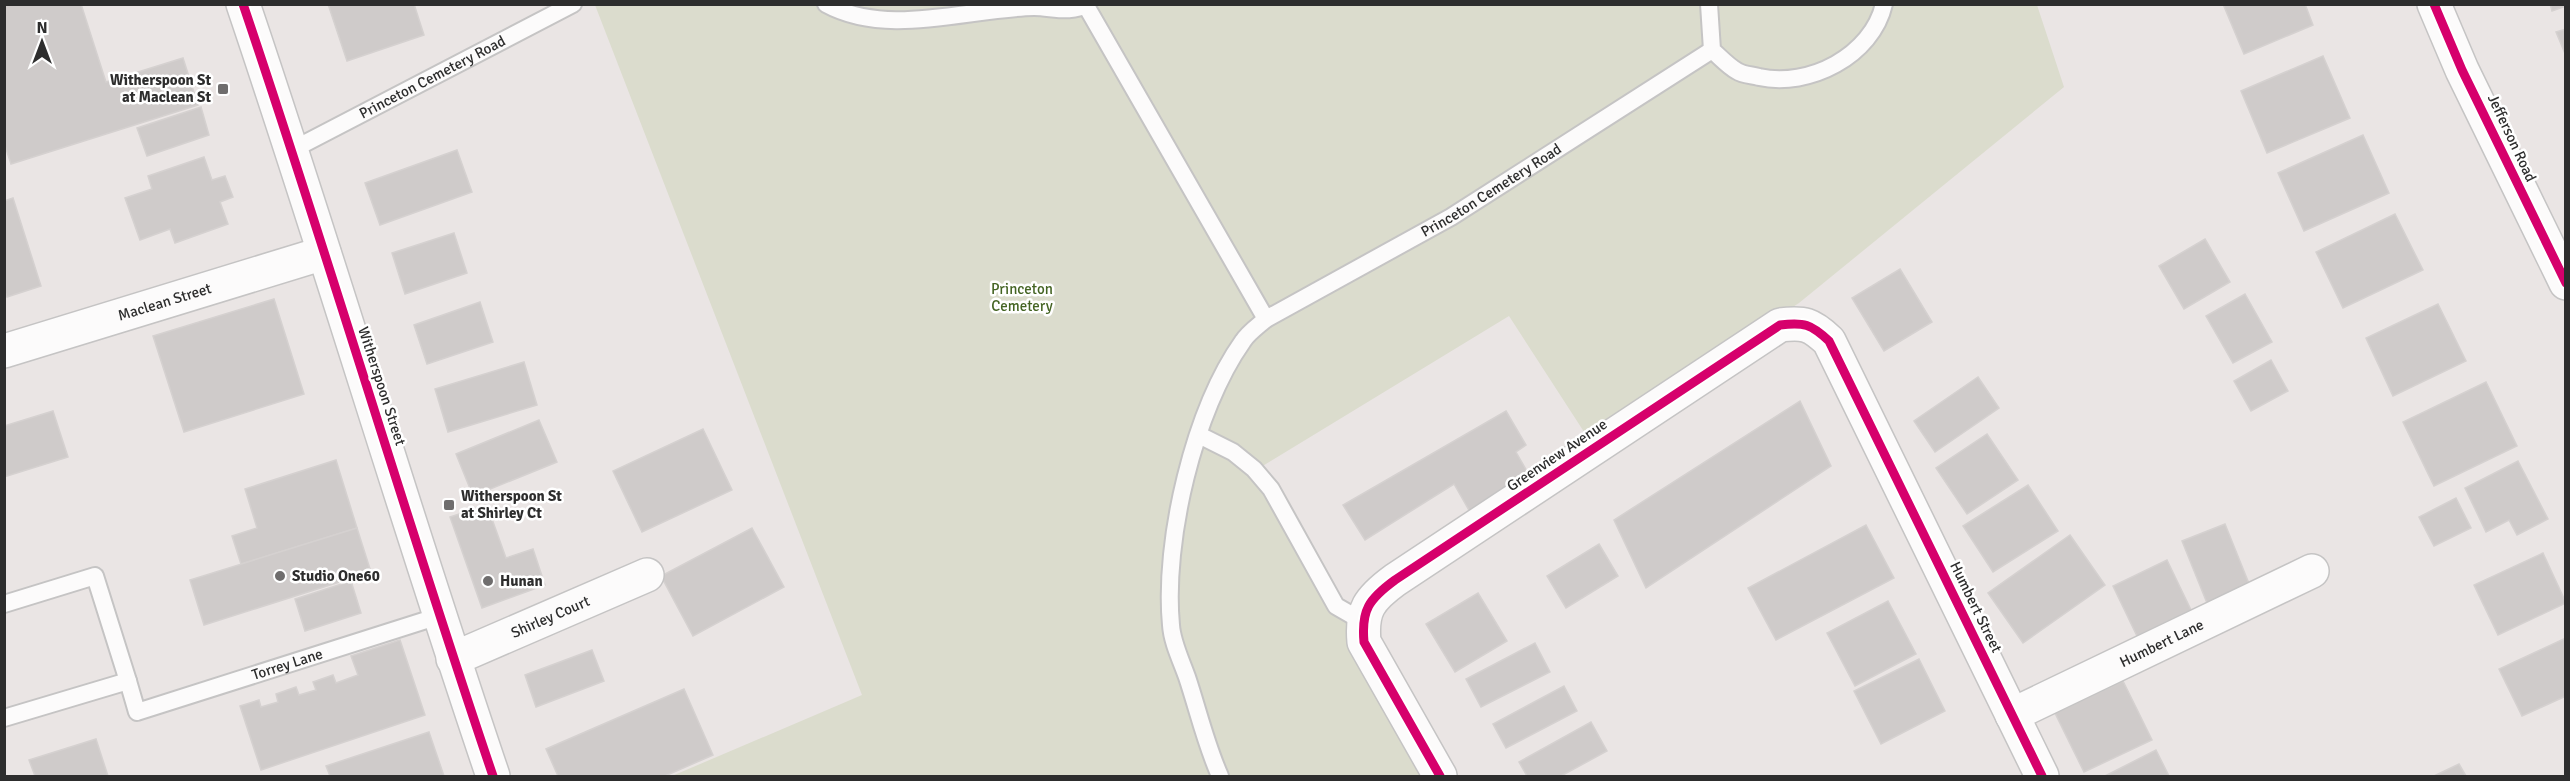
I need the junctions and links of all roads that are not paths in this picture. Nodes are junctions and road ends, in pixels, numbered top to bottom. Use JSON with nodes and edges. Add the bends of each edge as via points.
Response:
{"nodes":[{"id":1,"x":243,"y":4,"type":"edge"},
{"id":2,"x":573,"y":4,"type":"edge"},
{"id":3,"x":826,"y":4,"type":"edge"},
{"id":4,"x":1709,"y":4,"type":"edge"},
{"id":5,"x":1884,"y":4,"type":"edge"},
{"id":6,"x":2434,"y":4,"type":"edge"},
{"id":7,"x":1086,"y":5,"type":"edge"},
{"id":8,"x":1712,"y":50,"type":"junction"},
{"id":9,"x":292,"y":150,"type":"junction"},
{"id":10,"x":324,"y":253,"type":"junction"},
{"id":11,"x":2565,"y":283,"type":"edge"},
{"id":12,"x":1266,"y":319,"type":"junction"},
{"id":13,"x":4,"y":351,"type":"edge"},
{"id":14,"x":1199,"y":435,"type":"junction"},
{"id":15,"x":1882,"y":450,"type":"joint"},
{"id":16,"x":2312,"y":571,"type":"dead end"},
{"id":17,"x":647,"y":575,"type":"dead end"},
{"id":18,"x":4,"y":604,"type":"edge"},
{"id":19,"x":440,"y":616,"type":"junction"},
{"id":20,"x":1362,"y":621,"type":"junction"},
{"id":21,"x":453,"y":659,"type":"junction"},
{"id":22,"x":128,"y":681,"type":"junction"},
{"id":23,"x":2012,"y":714,"type":"junction"},
{"id":24,"x":4,"y":718,"type":"edge"},
{"id":25,"x":494,"y":777,"type":"edge"},
{"id":26,"x":1220,"y":777,"type":"edge"},
{"id":27,"x":1440,"y":777,"type":"edge"},
{"id":28,"x":2042,"y":777,"type":"edge"}],
"edges":[{"from":1,"to":9,"type":"street","name":"Witherspoon Street"},
{"from":2,"to":9,"type":"lane","name":"Princeton Cemetery Road"},
{"from":3,"to":7,"type":"lane","via":[[874,18],[912,20],[1034,7],[1066,10]]},
{"from":4,"to":8,"type":"lane"},
{"from":5,"to":8,"type":"lane","via":[[1880,19],[1867,38],[1845,59],[1813,75],[1776,81],[1737,72]]},
{"from":6,"to":11,"type":"street","name":"Jefferson Road"},
{"from":7,"to":12,"type":"lane"},
{"from":8,"to":12,"type":"lane","name":"Princeton Cemetery Road","via":[[1451,217]]},
{"from":9,"to":10,"type":"street","name":"Witherspoon Street"},
{"from":10,"to":13,"type":"street","name":"Maclean Street"},
{"from":10,"to":19,"type":"street","name":"Witherspoon Street"},
{"from":12,"to":14,"type":"lane","name":"Princeton Cemetery Road","via":[[1243,340],[1215,393]]},
{"from":14,"to":20,"type":"lane","via":[[1233,452],[1260,476],[1336,606]]},
{"from":14,"to":26,"type":"lane","name":"Princeton Cemetery Road","via":[[1172,549],[1171,627]]},
{"from":15,"to":20,"type":"street","name":"Greenview Avenue","via":[[1828,341],[1814,327],[1798,323],[1780,325],[1381,590],[1370,601]]},
{"from":15,"to":23,"type":"street","name":"Humbert Street"},
{"from":16,"to":23,"type":"street","name":"Humbert Lane"},
{"from":17,"to":21,"type":"street","name":"Shirley Court"},
{"from":18,"to":22,"type":"lane","via":[[95,576]]},
{"from":19,"to":21,"type":"street","name":"Witherspoon Street"},
{"from":19,"to":22,"type":"lane","name":"Torrey Lane","via":[[137,712]]},
{"from":20,"to":27,"type":"street","via":[[1364,642]]},
{"from":21,"to":25,"type":"street","name":"Witherspoon Street"},
{"from":22,"to":24,"type":"lane"},
{"from":23,"to":28,"type":"street","name":"Humbert Street"}]}
